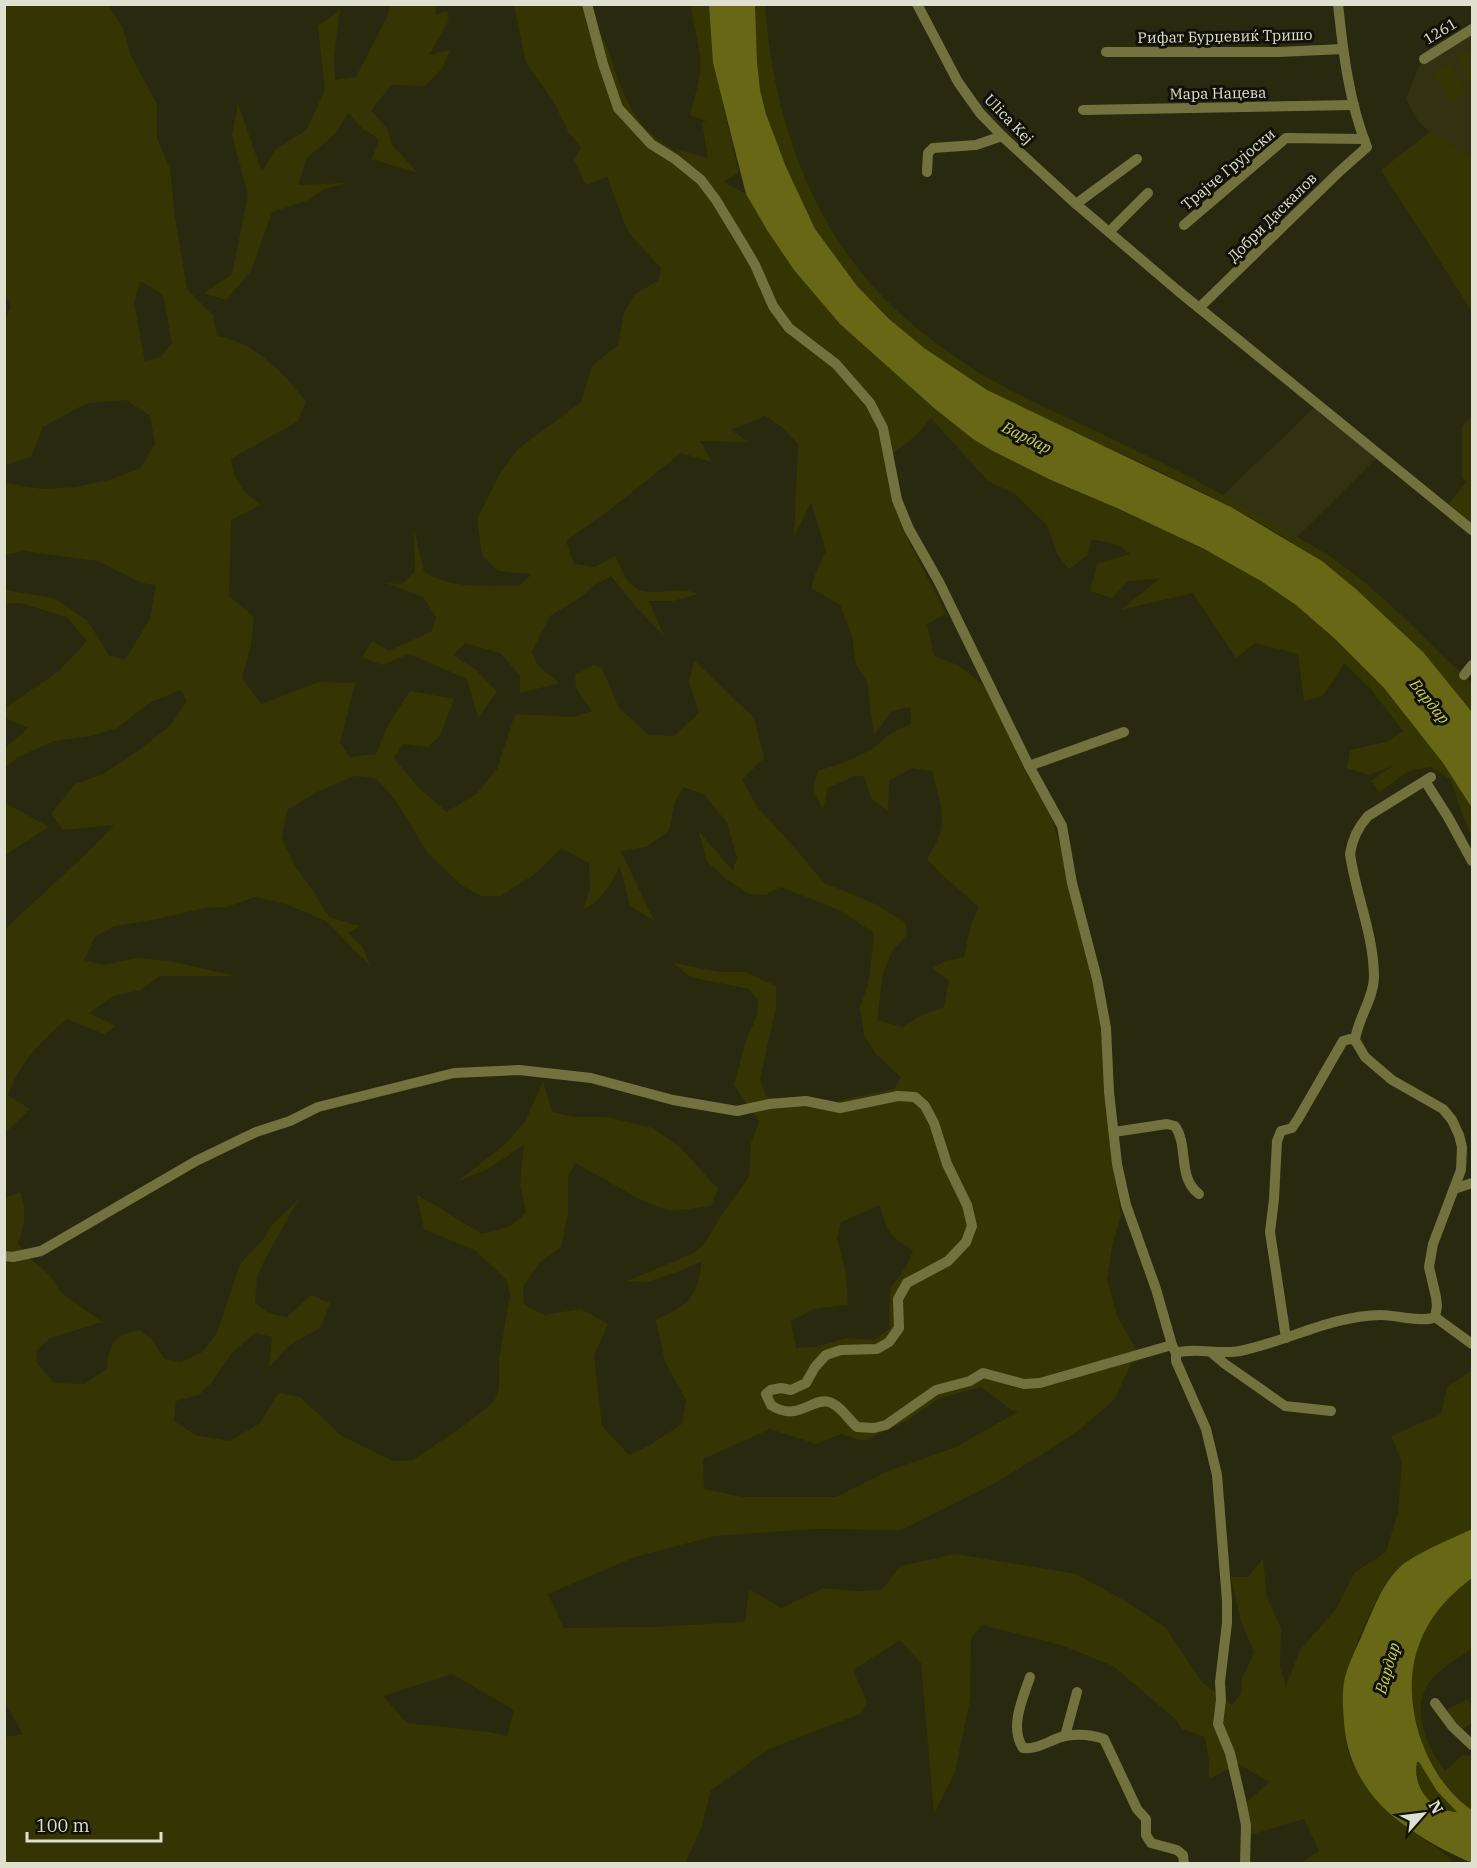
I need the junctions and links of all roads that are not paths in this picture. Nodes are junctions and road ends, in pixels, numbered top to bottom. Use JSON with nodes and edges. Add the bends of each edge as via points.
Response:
{"nodes":[{"id":1,"x":587,"y":4,"type":"edge"},
{"id":2,"x":917,"y":4,"type":"edge"},
{"id":3,"x":1338,"y":4,"type":"edge"},
{"id":4,"x":1473,"y":29,"type":"edge"},
{"id":5,"x":1343,"y":50,"type":"junction"},
{"id":6,"x":1106,"y":52,"type":"dead end"},
{"id":7,"x":1424,"y":59,"type":"dead end"},
{"id":8,"x":1354,"y":105,"type":"junction"},
{"id":9,"x":1083,"y":110,"type":"dead end"},
{"id":10,"x":1002,"y":136,"type":"junction"},
{"id":11,"x":1365,"y":143,"type":"junction"},
{"id":12,"x":1137,"y":159,"type":"dead end"},
{"id":13,"x":927,"y":172,"type":"dead end"},
{"id":14,"x":1148,"y":193,"type":"dead end"},
{"id":15,"x":1076,"y":204,"type":"junction"},
{"id":16,"x":1184,"y":225,"type":"dead end"},
{"id":17,"x":1109,"y":232,"type":"junction"},
{"id":18,"x":1199,"y":308,"type":"junction"},
{"id":19,"x":1473,"y":530,"type":"edge"},
{"id":20,"x":1473,"y":665,"type":"edge"},
{"id":21,"x":1464,"y":675,"type":"dead end"},
{"id":22,"x":1124,"y":732,"type":"dead end"},
{"id":23,"x":1029,"y":766,"type":"junction"},
{"id":24,"x":1473,"y":861,"type":"edge"},
{"id":25,"x":1355,"y":1040,"type":"junction"},
{"id":26,"x":1114,"y":1132,"type":"junction"},
{"id":27,"x":1473,"y":1183,"type":"edge"},
{"id":28,"x":1454,"y":1189,"type":"junction"},
{"id":29,"x":1199,"y":1194,"type":"dead end"},
{"id":30,"x":4,"y":1256,"type":"edge"},
{"id":31,"x":1434,"y":1317,"type":"junction"},
{"id":32,"x":1286,"y":1338,"type":"junction"},
{"id":33,"x":1473,"y":1344,"type":"edge"},
{"id":34,"x":1174,"y":1349,"type":"junction"},
{"id":35,"x":1212,"y":1353,"type":"junction"},
{"id":36,"x":1331,"y":1411,"type":"dead end"},
{"id":37,"x":1030,"y":1677,"type":"dead end"},
{"id":38,"x":1077,"y":1692,"type":"dead end"},
{"id":39,"x":1435,"y":1703,"type":"dead end"},
{"id":40,"x":1065,"y":1736,"type":"junction"},
{"id":41,"x":1473,"y":1745,"type":"edge"},
{"id":42,"x":1184,"y":1863,"type":"edge"},
{"id":43,"x":1245,"y":1863,"type":"edge"}],
"edges":[{"from":1,"to":23,"type":"street","via":[[618,108],[651,144],[701,180],[755,265],[772,306],[789,328],[836,364],[870,403],[883,428],[897,500],[909,529],[944,591]]},
{"from":2,"to":10,"type":"street","name":"Ulica Kej","via":[[958,82]]},
{"from":3,"to":5,"type":"street"},
{"from":4,"to":7,"type":"street","name":"1261"},
{"from":5,"to":6,"type":"street","name":"Рифат Бурџевиќ Тришо"},
{"from":5,"to":8,"type":"street"},
{"from":8,"to":9,"type":"street","name":"Мара Нацева"},
{"from":8,"to":11,"type":"street"},
{"from":10,"to":13,"type":"street","via":[[976,145],[931,149]]},
{"from":10,"to":15,"type":"street","name":"Ulica Kej"},
{"from":11,"to":16,"type":"street","name":"Трајче Грујоски","via":[[1286,138]]},
{"from":11,"to":18,"type":"street","name":"Добри Даскалов"},
{"from":12,"to":15,"type":"street"},
{"from":14,"to":17,"type":"street"},
{"from":15,"to":17,"type":"street","name":"Ulica Kej"},
{"from":17,"to":18,"type":"street","name":"Ulica Kej"},
{"from":18,"to":19,"type":"street","name":"Ulica Kej"},
{"from":20,"to":21,"type":"street"},
{"from":22,"to":23,"type":"street"},
{"from":23,"to":26,"type":"street","via":[[1062,826],[1106,1028]]},
{"from":24,"to":25,"type":"street","via":[[1428,779],[1361,823],[1351,847],[1351,860],[1369,934],[1374,978]]},
{"from":25,"to":28,"type":"street","via":[[1365,1057],[1392,1080],[1449,1114],[1462,1147],[1461,1170]]},
{"from":25,"to":32,"type":"street","via":[[1343,1041],[1298,1119],[1292,1128],[1281,1131],[1277,1141],[1270,1232]]},
{"from":26,"to":29,"type":"street","via":[[1175,1126],[1187,1180]]},
{"from":26,"to":34,"type":"street","via":[[1126,1205]]},
{"from":27,"to":28,"type":"street"},
{"from":28,"to":31,"type":"street","via":[[1433,1244],[1429,1267],[1436,1297]]},
{"from":30,"to":34,"type":"street","via":[[41,1251],[196,1161],[256,1132],[318,1107],[454,1073],[519,1070],[591,1078],[673,1100],[737,1111],[806,1101],[840,1108],[898,1096],[915,1097],[934,1123],[947,1164],[967,1205],[972,1226],[966,1242],[948,1261],[907,1283],[898,1299],[899,1328],[889,1342],[877,1348],[826,1355],[806,1383],[766,1394],[771,1405],[784,1411],[801,1411],[827,1401],[857,1427],[874,1428],[886,1425],[936,1390],[970,1381],[983,1373],[1024,1384],[1040,1383]]},
{"from":31,"to":32,"type":"street","via":[[1422,1321],[1398,1315],[1364,1315],[1332,1321]]},
{"from":31,"to":33,"type":"street"},
{"from":32,"to":35,"type":"street","via":[[1238,1351]]},
{"from":34,"to":35,"type":"street"},
{"from":34,"to":43,"type":"street","via":[[1206,1429],[1217,1475],[1227,1601],[1218,1724],[1230,1753],[1246,1825]]},
{"from":35,"to":36,"type":"street","via":[[1285,1406]]},
{"from":37,"to":40,"type":"street","via":[[1017,1717],[1020,1744],[1030,1749]]},
{"from":38,"to":40,"type":"street"},
{"from":39,"to":41,"type":"street"},
{"from":40,"to":42,"type":"street","via":[[1104,1738],[1137,1809],[1146,1819],[1146,1835],[1151,1843],[1177,1850]]}]}
